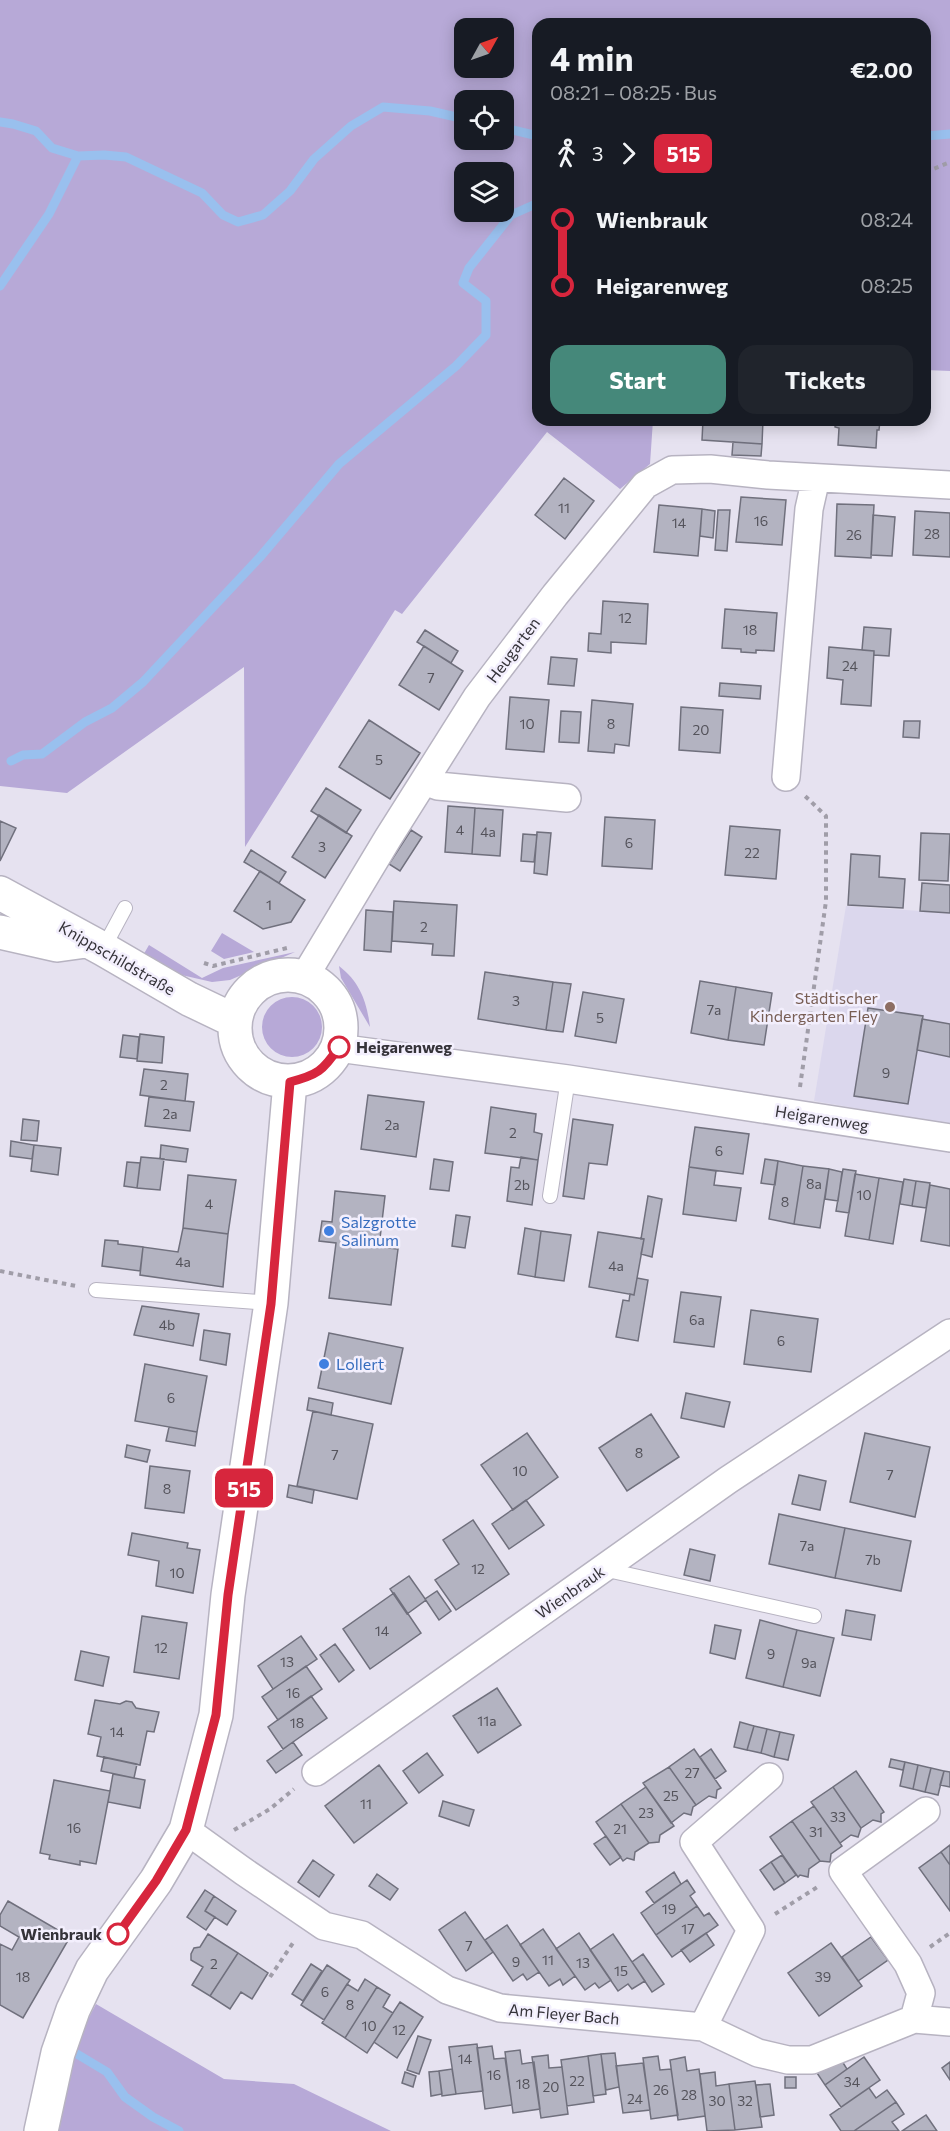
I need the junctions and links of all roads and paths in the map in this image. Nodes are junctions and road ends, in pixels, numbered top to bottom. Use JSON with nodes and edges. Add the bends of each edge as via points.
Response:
{"nodes":[{"id":1,"x":950,"y":162,"type":"edge"},
{"id":2,"x":931,"y":170,"type":"edge"},
{"id":3,"x":816,"y":478,"type":"junction"},
{"id":4,"x":950,"y":485,"type":"edge"},
{"id":5,"x":786,"y":777,"type":"joint"},
{"id":6,"x":424,"y":781,"type":"junction"},
{"id":7,"x":567,"y":798,"type":"dead end"},
{"id":8,"x":0,"y":893,"type":"edge"},
{"id":9,"x":125,"y":908,"type":"dead end"},
{"id":10,"x":0,"y":932,"type":"edge"},
{"id":11,"x":95,"y":944,"type":"junction"},
{"id":12,"x":204,"y":963,"type":"dead end"},
{"id":13,"x":312,"y":964,"type":"junction"},
{"id":14,"x":235,"y":1022,"type":"junction"},
{"id":15,"x":339,"y":1047,"type":"junction"},
{"id":16,"x":568,"y":1079,"type":"junction"},
{"id":17,"x":290,"y":1082,"type":"junction"},
{"id":18,"x":796,"y":1114,"type":"junction"},
{"id":19,"x":950,"y":1138,"type":"edge"},
{"id":20,"x":550,"y":1196,"type":"dead end"},
{"id":21,"x":0,"y":1271,"type":"edge"},
{"id":22,"x":96,"y":1290,"type":"joint"},
{"id":23,"x":271,"y":1304,"type":"junction"},
{"id":24,"x":950,"y":1333,"type":"edge"},
{"id":25,"x":603,"y":1569,"type":"junction"},
{"id":26,"x":814,"y":1616,"type":"dead end"},
{"id":27,"x":316,"y":1772,"type":"joint"},
{"id":28,"x":769,"y":1777,"type":"dead end"},
{"id":29,"x":926,"y":1811,"type":"dead end"},
{"id":30,"x":186,"y":1830,"type":"junction"},
{"id":31,"x":233,"y":1831,"type":"dead end"},
{"id":32,"x":843,"y":1871,"type":"junction"},
{"id":33,"x":311,"y":1917,"type":"junction"},
{"id":34,"x":751,"y":1930,"type":"junction"},
{"id":35,"x":270,"y":1977,"type":"dead end"},
{"id":36,"x":915,"y":2019,"type":"junction"},
{"id":37,"x":950,"y":2022,"type":"edge"},
{"id":38,"x":704,"y":2027,"type":"junction"},
{"id":39,"x":42,"y":2131,"type":"edge"}],
"edges":[{"from":1,"to":2,"type":"path"},
{"from":3,"to":4,"type":"street","name":"Heugarten"},
{"from":3,"to":5,"type":"street","via":[[809,509]]},
{"from":3,"to":6,"type":"street","name":"Heugarten","via":[[710,469],[672,470],[645,485],[511,651]]},
{"from":5,"to":18,"type":"path","via":[[826,816],[826,901]]},
{"from":6,"to":7,"type":"street","via":[[438,786]]},
{"from":6,"to":13,"type":"street","name":"Heugarten"},
{"from":8,"to":11,"type":"street","name":"Knippschildstraße"},
{"from":9,"to":11,"type":"lane"},
{"from":10,"to":11,"type":"street","via":[[57,945]]},
{"from":11,"to":14,"type":"street","name":"Knippschildstraße"},
{"from":12,"to":13,"type":"path","via":[[213,966],[297,946]]},
{"from":13,"to":14,"type":"street","via":[[259,982],[242,999]]},
{"from":13,"to":15,"type":"street","via":[[337,1005],[342,1026]]},
{"from":14,"to":17,"type":"street","via":[[237,1044],[249,1064],[267,1077]]},
{"from":15,"to":16,"type":"street","name":"Heigarenweg"},
{"from":15,"to":17,"type":"street","via":[[327,1065],[310,1077]]},
{"from":16,"to":18,"type":"street","name":"Heigarenweg"},
{"from":16,"to":20,"type":"lane"},
{"from":17,"to":23,"type":"street"},
{"from":18,"to":19,"type":"street","name":"Heigarenweg"},
{"from":21,"to":22,"type":"path"},
{"from":22,"to":23,"type":"lane"},
{"from":23,"to":30,"type":"street","via":[[228,1595],[216,1715]]},
{"from":24,"to":25,"type":"street","name":"Wienbrauk","via":[[728,1480]]},
{"from":25,"to":26,"type":"lane"},
{"from":25,"to":27,"type":"street","name":"Wienbrauk"},
{"from":27,"to":31,"type":"path","via":[[270,1809]]},
{"from":28,"to":34,"type":"street","via":[[694,1842]]},
{"from":29,"to":32,"type":"street"},
{"from":30,"to":33,"type":"street","name":"Am Fleyer Bach"},
{"from":30,"to":39,"type":"street","via":[[156,1881],[87,1980],[58,2052]]},
{"from":32,"to":34,"type":"path"},
{"from":32,"to":36,"type":"street","via":[[908,1964],[921,1993]]},
{"from":33,"to":35,"type":"path"},
{"from":33,"to":38,"type":"street","name":"Am Fleyer Bach","via":[[324,1926],[362,1935],[447,1990],[500,2008]]},
{"from":34,"to":38,"type":"street"},
{"from":36,"to":37,"type":"street","name":"Am Fleyer Bach"},
{"from":36,"to":38,"type":"street","name":"Am Fleyer Bach","via":[[812,2060],[788,2060],[758,2053]]}]}
